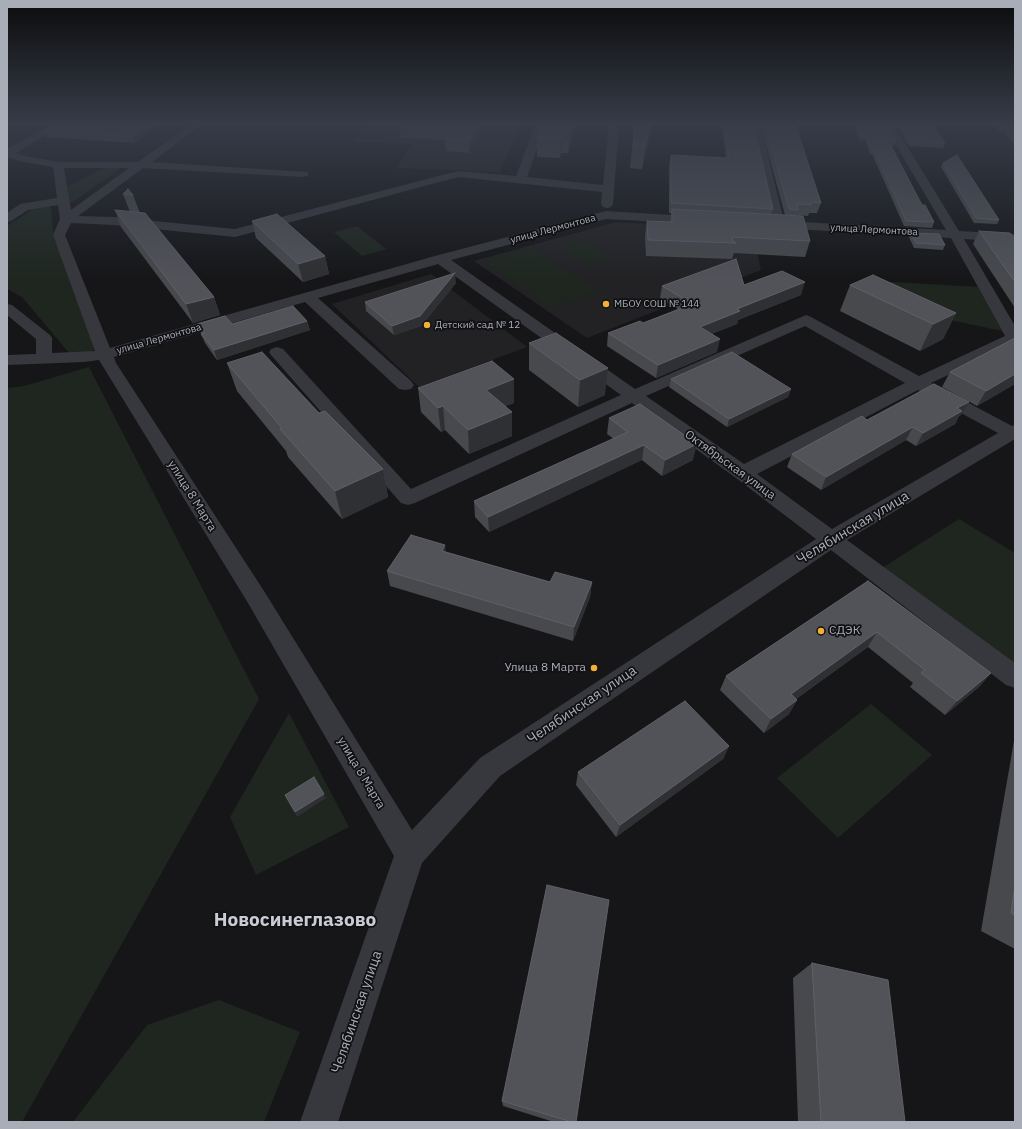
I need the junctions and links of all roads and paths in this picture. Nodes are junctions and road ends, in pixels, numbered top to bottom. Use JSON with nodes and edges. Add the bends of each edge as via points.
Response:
{"nodes":[{"id":1,"x":60,"y":176,"type":"edge"},
{"id":2,"x":125,"y":176,"type":"edge"},
{"id":3,"x":452,"y":176,"type":"edge"},
{"id":4,"x":475,"y":176,"type":"edge"},
{"id":5,"x":522,"y":176,"type":"edge"},
{"id":6,"x":609,"y":176,"type":"edge"},
{"id":7,"x":768,"y":176,"type":"edge"},
{"id":8,"x":920,"y":176,"type":"edge"},
{"id":9,"x":520,"y":180,"type":"junction"},
{"id":10,"x":608,"y":189,"type":"junction"},
{"id":11,"x":63,"y":200,"type":"junction"},
{"id":12,"x":606,"y":215,"type":"junction"},
{"id":13,"x":7,"y":218,"type":"edge"},
{"id":14,"x":66,"y":219,"type":"junction"},
{"id":15,"x":716,"y":221,"type":"edge"},
{"id":16,"x":763,"y":223,"type":"edge"},
{"id":17,"x":779,"y":224,"type":"junction"},
{"id":18,"x":955,"y":234,"type":"junction"},
{"id":19,"x":1015,"y":238,"type":"edge"},
{"id":20,"x":440,"y":260,"type":"junction"},
{"id":21,"x":308,"y":297,"type":"junction"},
{"id":22,"x":7,"y":308,"type":"edge"},
{"id":23,"x":277,"y":352,"type":"dead end"},
{"id":24,"x":105,"y":354,"type":"junction"},
{"id":25,"x":44,"y":359,"type":"junction"},
{"id":26,"x":7,"y":360,"type":"edge"},
{"id":27,"x":918,"y":383,"type":"junction"},
{"id":28,"x":405,"y":385,"type":"dead end"},
{"id":29,"x":633,"y":396,"type":"junction"},
{"id":30,"x":1013,"y":432,"type":"edge"},
{"id":31,"x":743,"y":473,"type":"junction"},
{"id":32,"x":830,"y":540,"type":"junction"},
{"id":33,"x":1015,"y":677,"type":"edge"},
{"id":34,"x":410,"y":854,"type":"junction"},
{"id":35,"x":319,"y":1122,"type":"edge"}],
"edges":[{"from":1,"to":11,"type":"street","name":"улица 8 Марта"},
{"from":2,"to":14,"type":"street"},
{"from":3,"to":14,"type":"street","via":[[235,233]]},
{"from":4,"to":9,"type":"street"},
{"from":5,"to":9,"type":"street"},
{"from":6,"to":10,"type":"street"},
{"from":7,"to":17,"type":"street"},
{"from":8,"to":18,"type":"street"},
{"from":9,"to":10,"type":"street"},
{"from":10,"to":12,"type":"street"},
{"from":11,"to":13,"type":"street","via":[[24,207]]},
{"from":11,"to":14,"type":"street","name":"улица 8 Марта"},
{"from":12,"to":15,"type":"street","name":"улица Лермонтова"},
{"from":12,"to":20,"type":"street","name":"улица Лермонтова"},
{"from":14,"to":24,"type":"street","name":"улица 8 Марта","via":[[59,234]]},
{"from":16,"to":17,"type":"street","name":"улица Лермонтова"},
{"from":17,"to":18,"type":"street","name":"улица Лермонтова"},
{"from":18,"to":19,"type":"street","name":"улица Лермонтова"},
{"from":18,"to":27,"type":"street","via":[[1014,338]]},
{"from":20,"to":21,"type":"street","name":"улица Лермонтова"},
{"from":20,"to":29,"type":"street","name":"Октябрьская улица"},
{"from":21,"to":24,"type":"street","name":"улица Лермонтова"},
{"from":21,"to":28,"type":"street"},
{"from":22,"to":25,"type":"street","via":[[44,338]]},
{"from":23,"to":29,"type":"street","via":[[408,498]]},
{"from":24,"to":25,"type":"street","name":"улица Лермонтова"},
{"from":24,"to":34,"type":"street","name":"улица 8 Марта","via":[[108,363],[256,598]]},
{"from":25,"to":26,"type":"street","name":"улица Лермонтова"},
{"from":27,"to":29,"type":"street","via":[[806,320]]},
{"from":27,"to":30,"type":"street"},
{"from":27,"to":31,"type":"street"},
{"from":29,"to":31,"type":"street","name":"Октябрьская улица"},
{"from":30,"to":32,"type":"street","name":"Челябинская улица"},
{"from":31,"to":32,"type":"street","name":"Октябрьская улица"},
{"from":32,"to":33,"type":"street","name":"Октябрьская улица"},
{"from":32,"to":34,"type":"street","name":"Челябинская улица","via":[[490,767]]},
{"from":34,"to":35,"type":"street","name":"Челябинская улица"}]}
